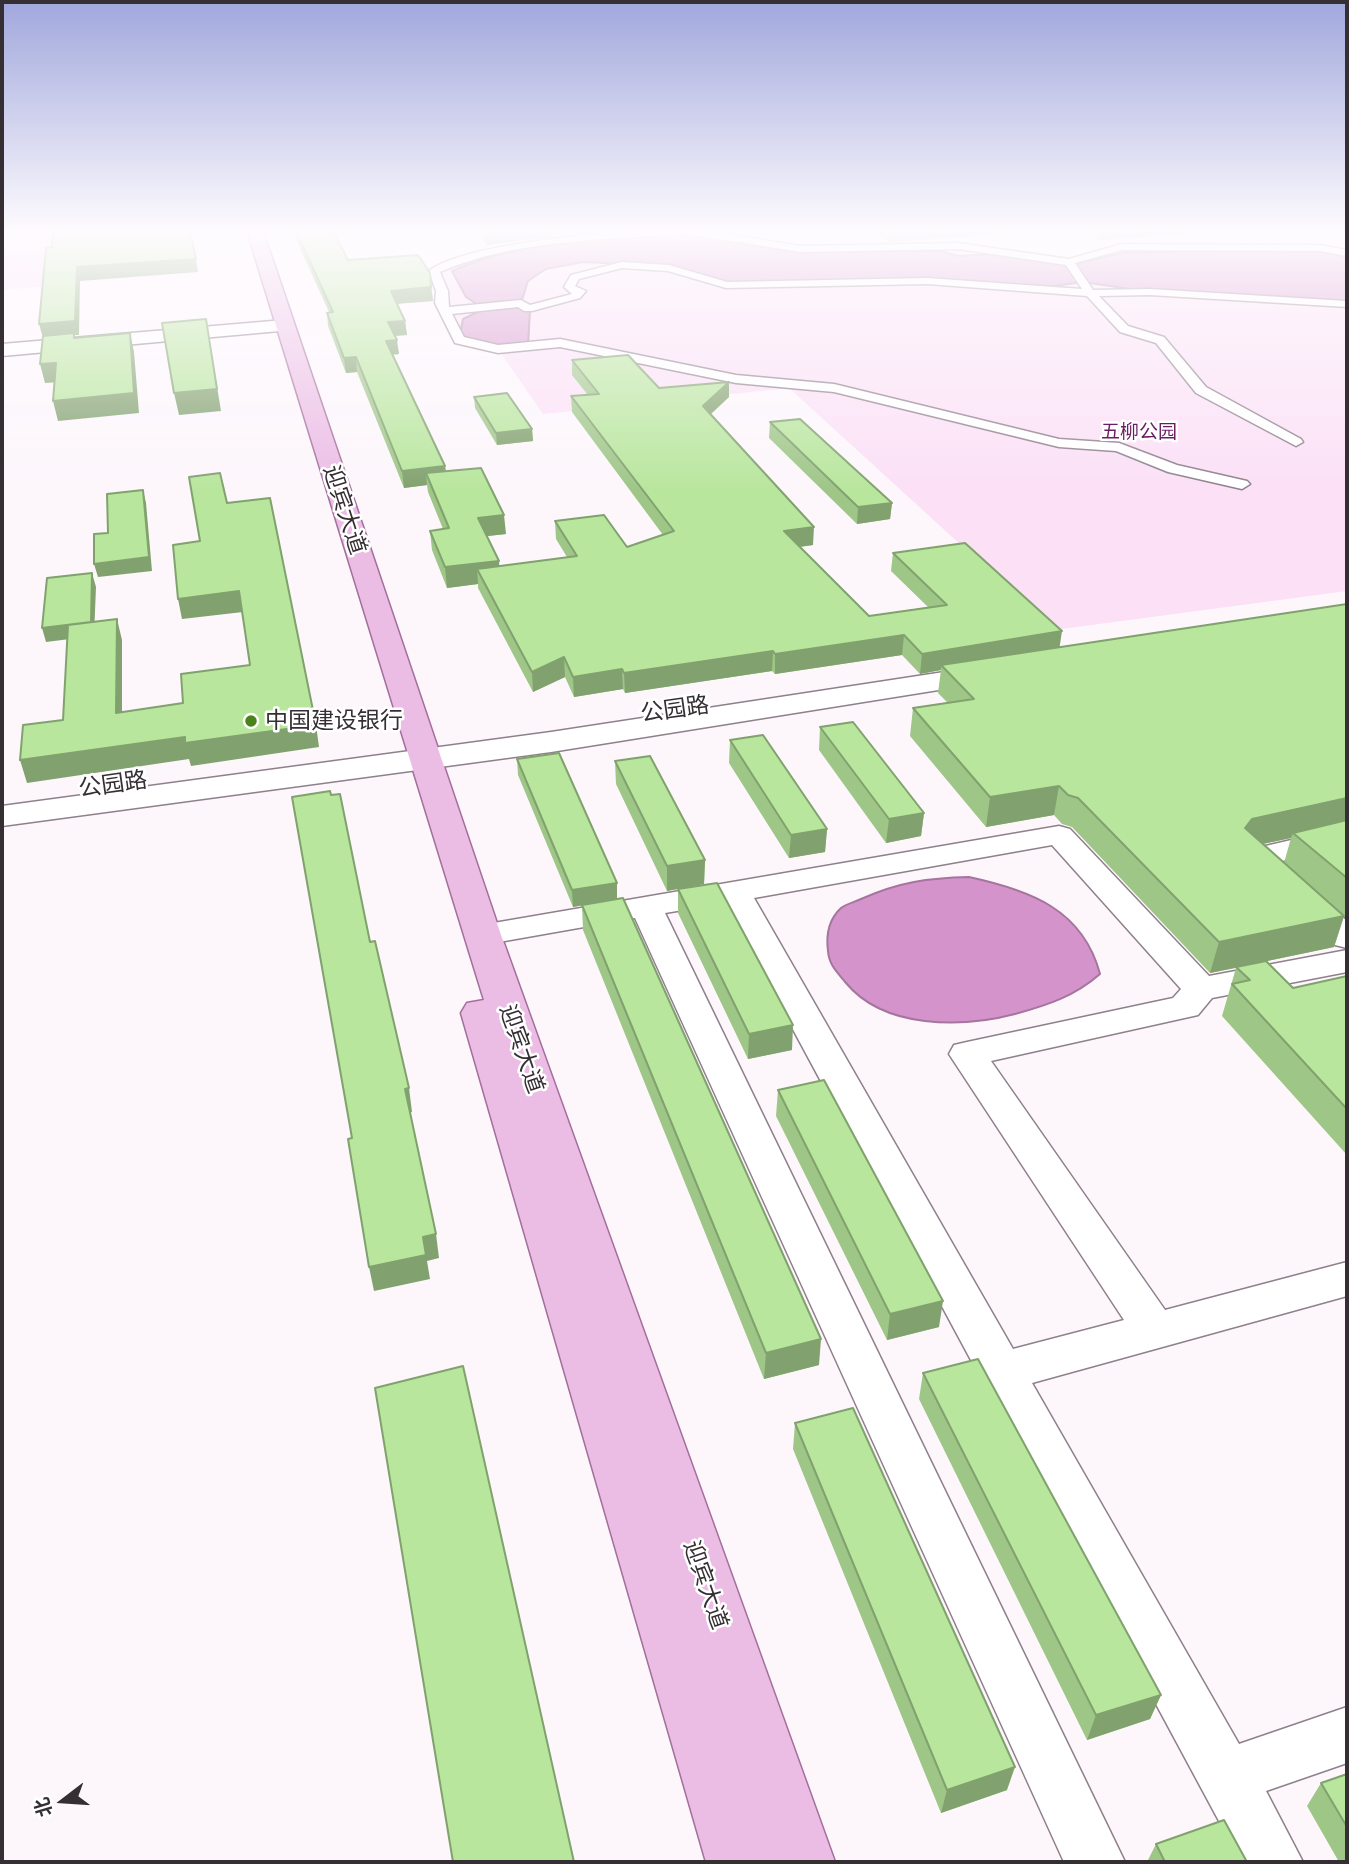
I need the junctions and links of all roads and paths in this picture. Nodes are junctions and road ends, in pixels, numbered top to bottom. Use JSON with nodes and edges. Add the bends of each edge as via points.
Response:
{"nodes":[{"id":1,"x":275,"y":318,"type":"edge"},
{"id":2,"x":276,"y":318,"type":"edge"},
{"id":3,"x":448,"y":318,"type":"edge"},
{"id":4,"x":534,"y":318,"type":"edge"},
{"id":5,"x":1115,"y":318,"type":"edge"},
{"id":6,"x":278,"y":326,"type":"junction"},
{"id":7,"x":560,"y":343,"type":"junction"},
{"id":8,"x":2,"y":350,"type":"edge"},
{"id":9,"x":1296,"y":442,"type":"dead end"},
{"id":10,"x":1242,"y":484,"type":"dead end"},
{"id":11,"x":1014,"y":666,"type":"edge"},
{"id":12,"x":412,"y":753,"type":"junction"},
{"id":13,"x":2,"y":800,"type":"edge"},
{"id":14,"x":2,"y":816,"type":"edge"},
{"id":15,"x":1347,"y":836,"type":"edge"},
{"id":16,"x":735,"y":892,"type":"junction"},
{"id":17,"x":646,"y":907,"type":"junction"},
{"id":18,"x":482,"y":935,"type":"junction"},
{"id":19,"x":1347,"y":938,"type":"edge"},
{"id":20,"x":1347,"y":961,"type":"edge"},
{"id":21,"x":1201,"y":989,"type":"junction"},
{"id":22,"x":1347,"y":1279,"type":"edge"},
{"id":23,"x":1155,"y":1331,"type":"junction"},
{"id":24,"x":1001,"y":1372,"type":"junction"},
{"id":25,"x":1347,"y":1735,"type":"edge"},
{"id":26,"x":1226,"y":1777,"type":"junction"},
{"id":27,"x":741,"y":1862,"type":"edge"},
{"id":28,"x":801,"y":1862,"type":"edge"},
{"id":29,"x":1095,"y":1862,"type":"edge"},
{"id":30,"x":1273,"y":1862,"type":"edge"}],
"edges":[{"from":1,"to":6,"type":"main road","name":"迎宾大道"},
{"from":2,"to":6,"type":"main road","name":"迎宾大道"},
{"from":3,"to":7,"type":"street","via":[[458,340],[498,349]]},
{"from":4,"to":7,"type":"street","via":[[536,329]]},
{"from":5,"to":9,"type":"street","via":[[1125,329],[1160,340],[1201,390]]},
{"from":6,"to":8,"type":"street"},
{"from":6,"to":12,"type":"main road","name":"迎宾大道"},
{"from":7,"to":10,"type":"street","via":[[736,379],[834,388],[1059,443],[1119,447],[1173,469]]},
{"from":11,"to":12,"type":"street"},
{"from":12,"to":13,"type":"street","name":"公园路"},
{"from":12,"to":14,"type":"street"},
{"from":12,"to":18,"type":"main road","name":"迎宾大道"},
{"from":12,"to":27,"type":"main road","name":"迎宾大道"},
{"from":15,"to":19,"type":"street","via":[[1255,858]]},
{"from":16,"to":17,"type":"street"},
{"from":16,"to":21,"type":"street","via":[[1059,835]]},
{"from":16,"to":24,"type":"street"},
{"from":17,"to":18,"type":"street"},
{"from":17,"to":29,"type":"street"},
{"from":18,"to":28,"type":"main road","name":"迎宾大道"},
{"from":20,"to":21,"type":"street"},
{"from":21,"to":23,"type":"street","via":[[1185,1007],[967,1054]]},
{"from":22,"to":23,"type":"street"},
{"from":23,"to":24,"type":"street"},
{"from":24,"to":26,"type":"street"},
{"from":25,"to":26,"type":"street"},
{"from":26,"to":30,"type":"street"}]}
